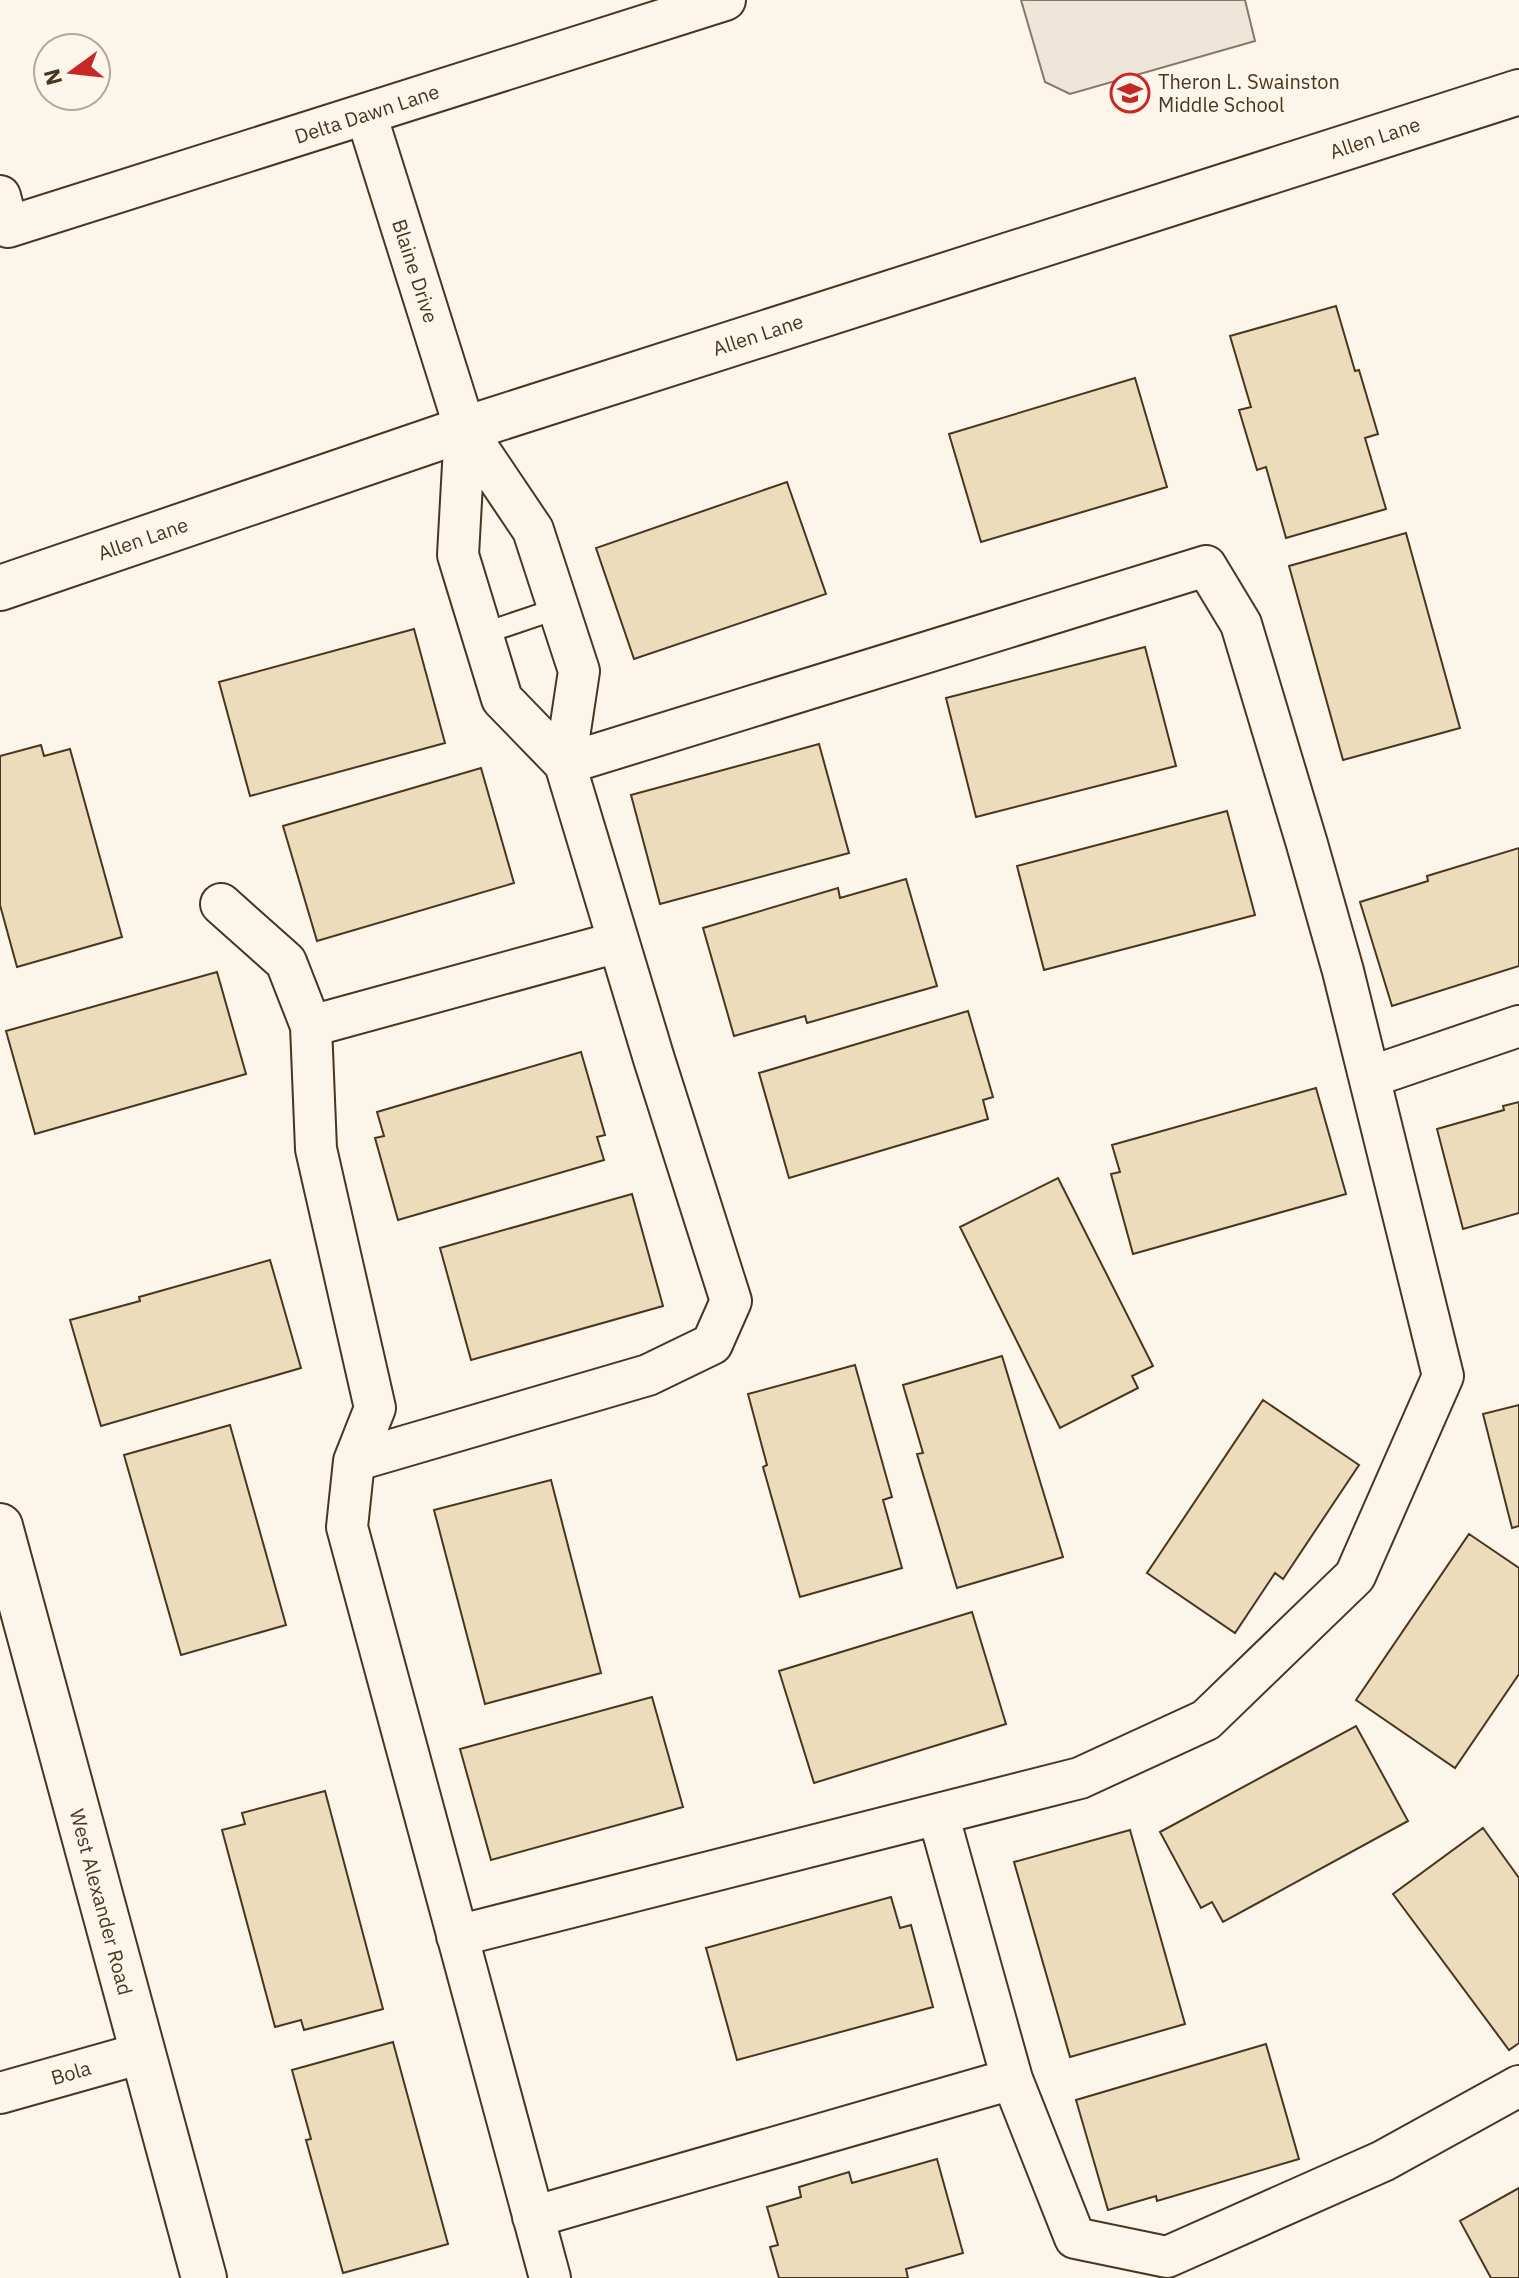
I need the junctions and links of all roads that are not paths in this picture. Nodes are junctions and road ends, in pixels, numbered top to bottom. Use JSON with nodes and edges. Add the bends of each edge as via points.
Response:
{"nodes":[{"id":1,"x":725,"y":0,"type":"edge"},
{"id":2,"x":1519,"y":92,"type":"edge"},
{"id":3,"x":366,"y":114,"type":"junction"},
{"id":4,"x":4,"y":211,"type":"edge"},
{"id":5,"x":465,"y":429,"type":"junction"},
{"id":6,"x":0,"y":588,"type":"edge"},
{"id":7,"x":559,"y":608,"type":"junction"},
{"id":8,"x":482,"y":634,"type":"junction"},
{"id":9,"x":565,"y":764,"type":"junction"},
{"id":10,"x":221,"y":904,"type":"dead end"},
{"id":11,"x":618,"y":942,"type":"junction"},
{"id":12,"x":311,"y":1026,"type":"junction"},
{"id":13,"x":1519,"y":1026,"type":"edge"},
{"id":14,"x":1370,"y":1077,"type":"junction"},
{"id":15,"x":354,"y":1461,"type":"junction"},
{"id":16,"x":0,"y":1526,"type":"edge"},
{"id":17,"x":9,"y":1592,"type":"edge"},
{"id":18,"x":938,"y":1814,"type":"junction"},
{"id":19,"x":457,"y":1936,"type":"junction"},
{"id":20,"x":142,"y":2053,"type":"junction"},
{"id":21,"x":1012,"y":2079,"type":"junction"},
{"id":22,"x":1519,"y":2086,"type":"edge"},
{"id":23,"x":0,"y":2093,"type":"edge"},
{"id":24,"x":533,"y":2217,"type":"junction"},
{"id":25,"x":204,"y":2278,"type":"edge"},
{"id":26,"x":550,"y":2278,"type":"edge"}],
"edges":[{"from":1,"to":3,"type":"street","name":"Delta Dawn Lane"},
{"from":2,"to":5,"type":"main road","name":"Allen Lane"},
{"from":3,"to":4,"type":"street","name":"Delta Dawn Lane"},
{"from":3,"to":5,"type":"street","name":"Blaine Drive"},
{"from":5,"to":6,"type":"main road","name":"Allen Lane"},
{"from":5,"to":7,"type":"street","via":[[533,530]]},
{"from":5,"to":8,"type":"street","via":[[458,555]]},
{"from":7,"to":8,"type":"lane"},
{"from":7,"to":9,"type":"street","via":[[579,671]]},
{"from":8,"to":9,"type":"street","via":[[502,699]]},
{"from":9,"to":11,"type":"street"},
{"from":9,"to":14,"type":"street","via":[[1206,566],[1241,624]]},
{"from":10,"to":12,"type":"street","via":[[286,962]]},
{"from":11,"to":12,"type":"street"},
{"from":11,"to":15,"type":"street","via":[[731,1301],[712,1344],[648,1375]]},
{"from":12,"to":15,"type":"street","via":[[316,1149],[375,1408]]},
{"from":13,"to":14,"type":"street"},
{"from":14,"to":18,"type":"street","via":[[1443,1376],[1355,1576],[1206,1720],[1080,1778]]},
{"from":15,"to":19,"type":"street","via":[[347,1527]]},
{"from":16,"to":17,"type":"main road","name":"West Alexander Road"},
{"from":17,"to":20,"type":"main road","name":"West Alexander Road"},
{"from":18,"to":19,"type":"street"},
{"from":18,"to":21,"type":"street"},
{"from":19,"to":24,"type":"street"},
{"from":20,"to":23,"type":"street","name":"Bola"},
{"from":20,"to":25,"type":"main road","name":"West Alexander Road"},
{"from":21,"to":22,"type":"street","via":[[1075,2238],[1167,2257],[1383,2161]]},
{"from":21,"to":24,"type":"street"},
{"from":24,"to":26,"type":"street"}]}
